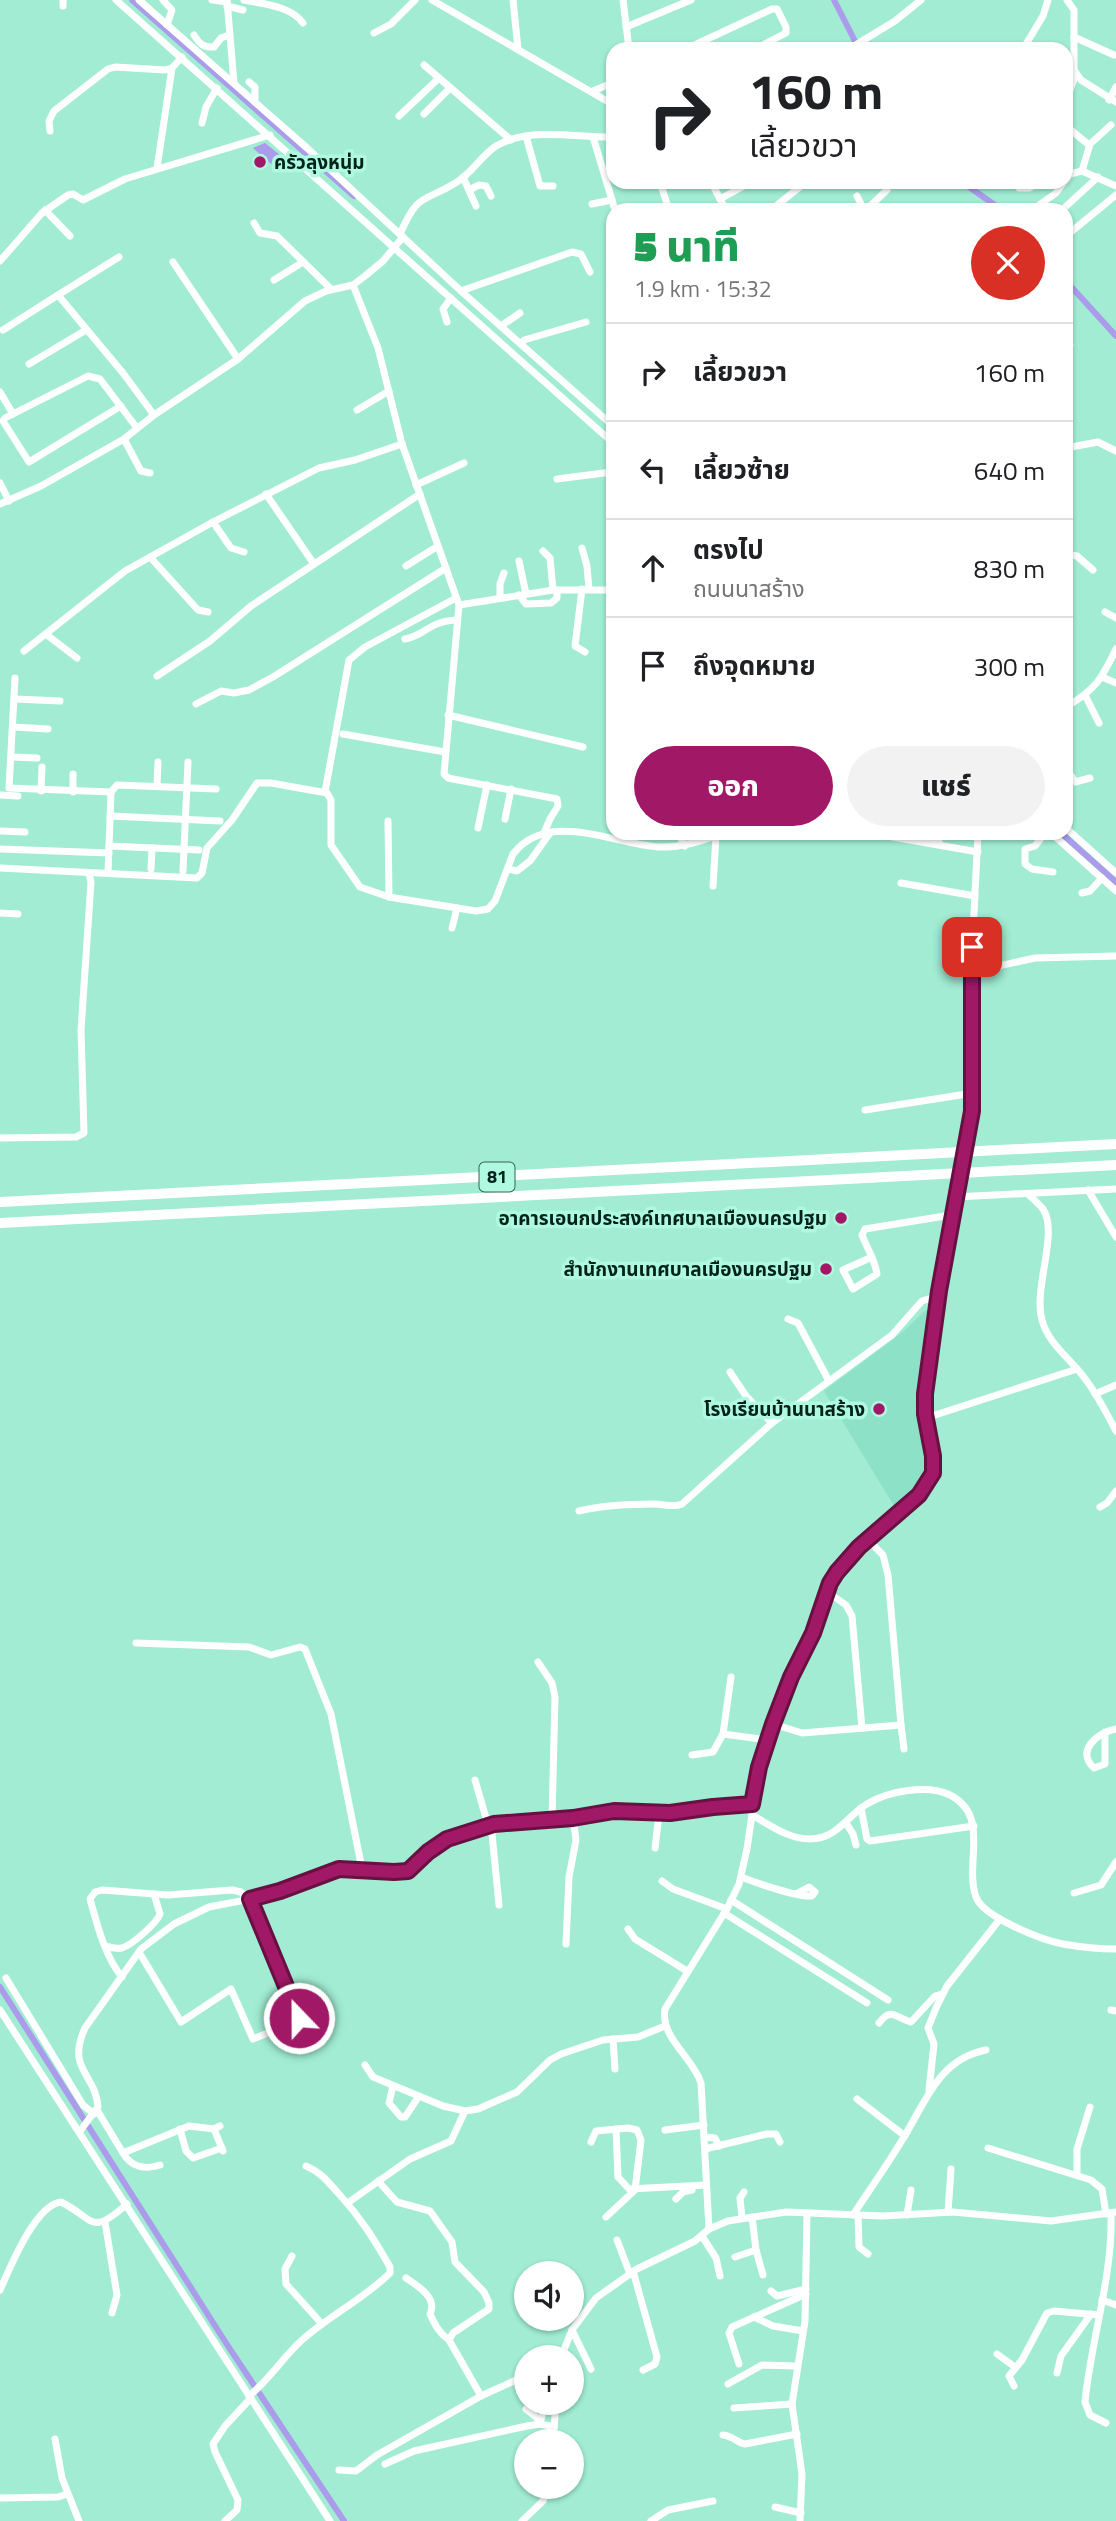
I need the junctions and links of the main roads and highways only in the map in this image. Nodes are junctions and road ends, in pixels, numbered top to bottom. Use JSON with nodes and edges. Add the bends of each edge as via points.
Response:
{"nodes":[{"id":1,"x":1116,"y":1144,"type":"edge"},
{"id":2,"x":1116,"y":1165,"type":"edge"},
{"id":3,"x":0,"y":1202,"type":"edge"},
{"id":4,"x":0,"y":1223,"type":"edge"}],
"edges":[{"from":1,"to":3,"type":"highway","number":"81"},
{"from":2,"to":4,"type":"highway","number":"81"}]}
